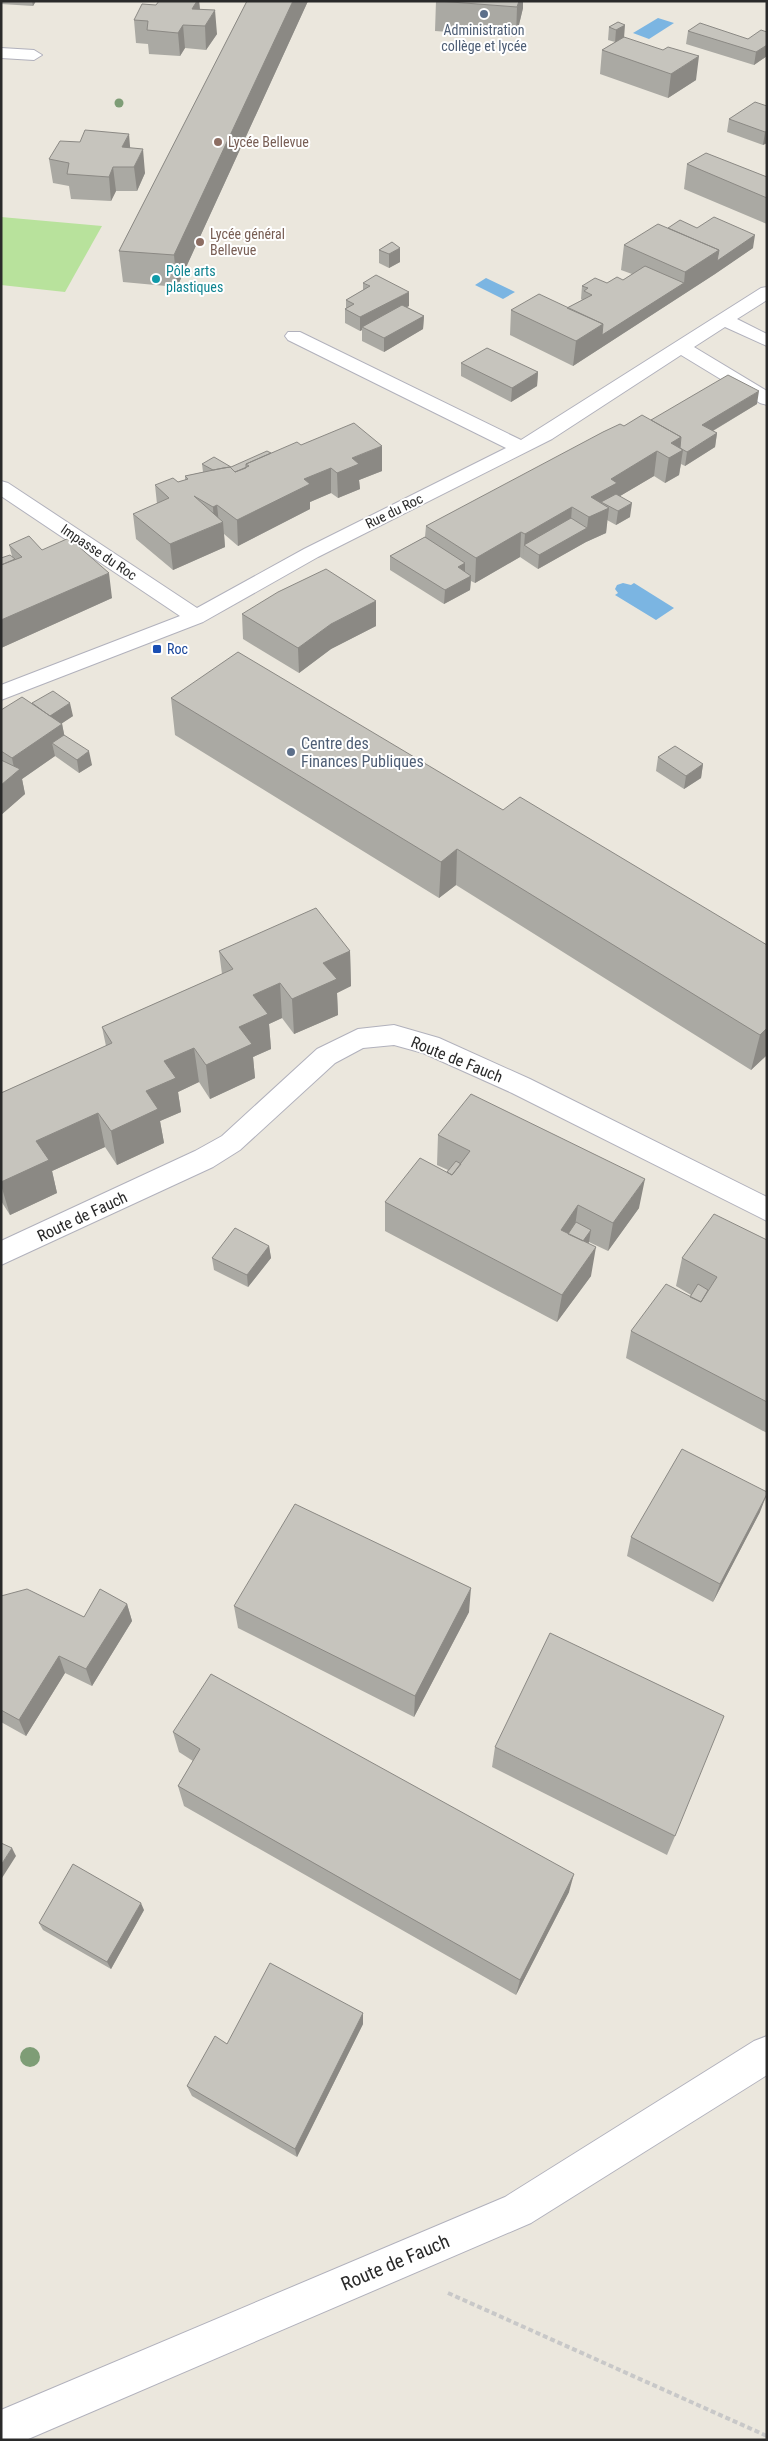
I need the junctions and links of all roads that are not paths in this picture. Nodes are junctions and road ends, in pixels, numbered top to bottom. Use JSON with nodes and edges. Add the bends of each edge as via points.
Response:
{"nodes":[{"id":1,"x":1,"y":53,"type":"edge"},
{"id":2,"x":34,"y":56,"type":"dead end"},
{"id":3,"x":767,"y":292,"type":"edge"},
{"id":4,"x":746,"y":305,"type":"junction"},
{"id":5,"x":767,"y":315,"type":"edge"},
{"id":6,"x":724,"y":320,"type":"junction"},
{"id":7,"x":294,"y":336,"type":"dead end"},
{"id":8,"x":767,"y":341,"type":"edge"},
{"id":9,"x":682,"y":348,"type":"junction"},
{"id":10,"x":767,"y":398,"type":"edge"},
{"id":11,"x":521,"y":448,"type":"junction"},
{"id":12,"x":1,"y":487,"type":"edge"},
{"id":13,"x":196,"y":617,"type":"junction"},
{"id":14,"x":1,"y":694,"type":"edge"},
{"id":15,"x":767,"y":1210,"type":"edge"},
{"id":16,"x":1,"y":1254,"type":"edge"},
{"id":17,"x":767,"y":2054,"type":"edge"},
{"id":18,"x":1,"y":2430,"type":"edge"}],
"edges":[{"from":1,"to":2,"type":"street"},
{"from":3,"to":4,"type":"street","name":"Rue du Roc"},
{"from":4,"to":5,"type":"street"},
{"from":4,"to":6,"type":"street","name":"Rue du Roc"},
{"from":6,"to":8,"type":"street"},
{"from":6,"to":9,"type":"street","name":"Rue du Roc"},
{"from":7,"to":11,"type":"street"},
{"from":9,"to":10,"type":"street"},
{"from":9,"to":11,"type":"street","name":"Rue du Roc"},
{"from":11,"to":13,"type":"street","name":"Rue du Roc","via":[[311,552]]},
{"from":12,"to":13,"type":"street","name":"Impasse du Roc"},
{"from":13,"to":14,"type":"street","name":"Rue du Roc"},
{"from":15,"to":16,"type":"street","name":"Route de Fauch","via":[[521,1086],[430,1045],[394,1034],[358,1039],[326,1056],[231,1143],[204,1159]]},
{"from":17,"to":18,"type":"street","name":"Route de Fauch","via":[[518,2210]]}]}
